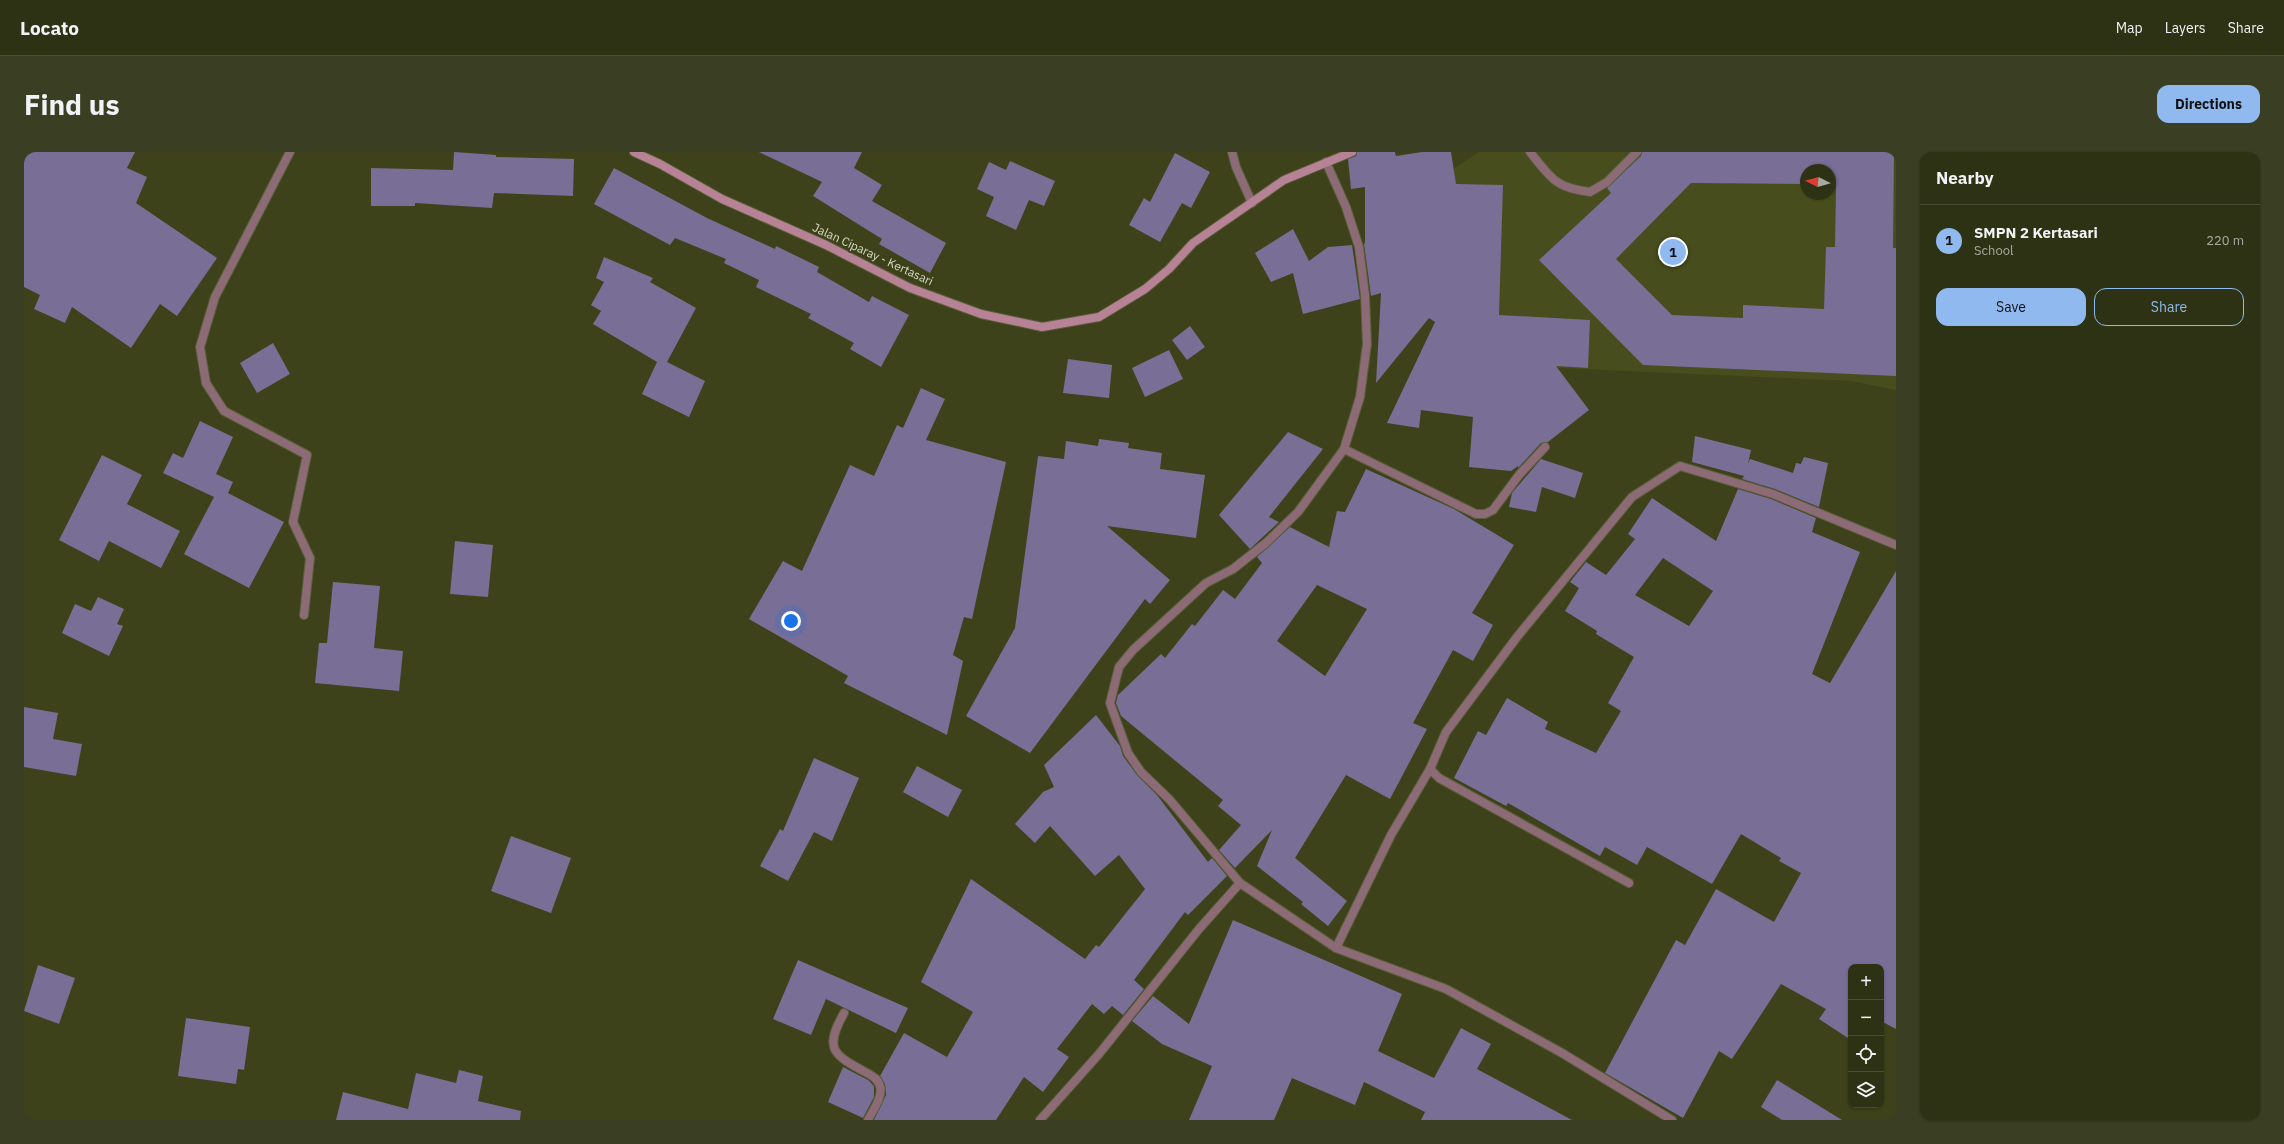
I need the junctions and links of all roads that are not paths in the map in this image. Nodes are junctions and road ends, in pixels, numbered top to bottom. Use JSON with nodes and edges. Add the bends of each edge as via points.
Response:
{"nodes":[{"id":1,"x":290,"y":152,"type":"edge"},
{"id":2,"x":634,"y":152,"type":"edge"},
{"id":3,"x":1232,"y":152,"type":"edge"},
{"id":4,"x":1352,"y":152,"type":"edge"},
{"id":5,"x":1530,"y":152,"type":"edge"},
{"id":6,"x":1637,"y":152,"type":"edge"},
{"id":7,"x":1326,"y":162,"type":"junction"},
{"id":8,"x":1252,"y":202,"type":"junction"},
{"id":9,"x":1545,"y":447,"type":"dead end"},
{"id":10,"x":1344,"y":449,"type":"junction"},
{"id":11,"x":1896,"y":546,"type":"edge"},
{"id":12,"x":304,"y":615,"type":"dead end"},
{"id":13,"x":1430,"y":769,"type":"junction"},
{"id":14,"x":1240,"y":883,"type":"junction"},
{"id":15,"x":1629,"y":884,"type":"dead end"},
{"id":16,"x":1336,"y":948,"type":"junction"},
{"id":17,"x":844,"y":1013,"type":"dead end"},
{"id":18,"x":868,"y":1120,"type":"edge"},
{"id":19,"x":1040,"y":1120,"type":"edge"},
{"id":20,"x":1672,"y":1120,"type":"edge"}],
"edges":[{"from":1,"to":12,"type":"street","via":[[215,297],[200,347],[206,383],[224,411],[307,455],[293,522],[310,558]]},
{"from":2,"to":8,"type":"main road","name":"Jalan Ciparay - Kertasari","via":[[722,199],[826,245],[910,288],[981,314],[1042,327],[1099,317],[1145,290],[1193,243]]},
{"from":3,"to":8,"type":"street"},
{"from":4,"to":7,"type":"main road","name":"Jalan Ciparay - Kertasari"},
{"from":5,"to":6,"type":"street","via":[[1562,186],[1590,192],[1607,182]]},
{"from":7,"to":8,"type":"main road","name":"Jalan Ciparay - Kertasari","via":[[1284,180]]},
{"from":7,"to":10,"type":"street","via":[[1346,207],[1359,247],[1365,295],[1367,344],[1360,397]]},
{"from":9,"to":10,"type":"street","via":[[1519,475],[1493,510],[1481,514],[1476,514]]},
{"from":10,"to":14,"type":"street","via":[[1298,512],[1266,543],[1233,569],[1206,583],[1133,650],[1119,667],[1110,703],[1128,753],[1141,772],[1169,799]]},
{"from":11,"to":13,"type":"street","via":[[1773,494],[1680,466],[1659,477],[1632,497],[1517,637],[1446,732]]},
{"from":13,"to":15,"type":"street","via":[[1439,778]]},
{"from":13,"to":16,"type":"street","via":[[1391,835]]},
{"from":14,"to":16,"type":"street"},
{"from":14,"to":19,"type":"street","via":[[1199,929],[1099,1054]]},
{"from":16,"to":20,"type":"street","via":[[1446,989],[1562,1053]]},
{"from":17,"to":18,"type":"street","via":[[835,1029],[833,1049],[849,1063],[876,1078],[880,1086],[880,1096]]}]}
